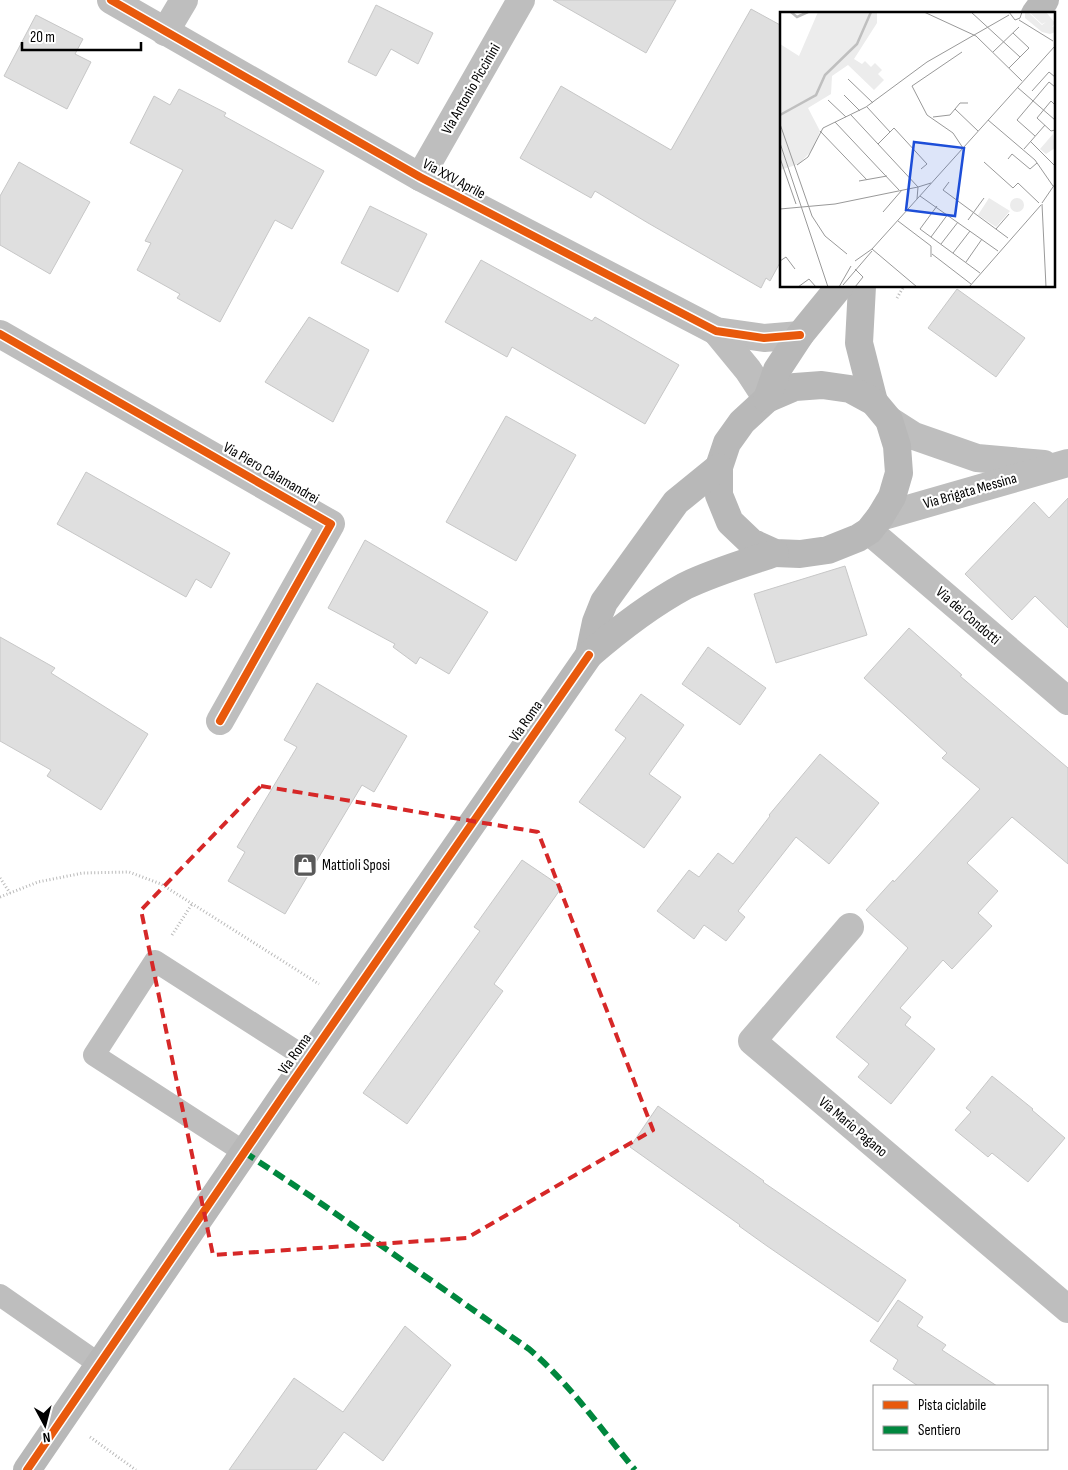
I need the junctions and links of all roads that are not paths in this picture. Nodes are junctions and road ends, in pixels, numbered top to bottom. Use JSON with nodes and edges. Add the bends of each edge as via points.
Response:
{"nodes":[{"id":1,"x":111,"y":0,"type":"edge"},
{"id":2,"x":184,"y":0,"type":"edge"},
{"id":3,"x":522,"y":0,"type":"edge"},
{"id":4,"x":1045,"y":0,"type":"edge"},
{"id":5,"x":1036,"y":12,"type":"edge"},
{"id":6,"x":165,"y":32,"type":"junction"},
{"id":7,"x":420,"y":177,"type":"junction"},
{"id":8,"x":838,"y":288,"type":"edge"},
{"id":9,"x":862,"y":288,"type":"edge"},
{"id":10,"x":716,"y":331,"type":"junction"},
{"id":11,"x":0,"y":334,"type":"edge"},
{"id":12,"x":800,"y":335,"type":"junction"},
{"id":13,"x":767,"y":399,"type":"junction"},
{"id":14,"x":881,"y":411,"type":"junction"},
{"id":15,"x":1064,"y":464,"type":"edge"},
{"id":16,"x":719,"y":467,"type":"junction"},
{"id":17,"x":874,"y":524,"type":"junction"},
{"id":18,"x":775,"y":553,"type":"junction"},
{"id":19,"x":589,"y":655,"type":"junction"},
{"id":20,"x":1068,"y":702,"type":"edge"},
{"id":21,"x":220,"y":721,"type":"dead end"},
{"id":22,"x":850,"y":927,"type":"dead end"},
{"id":23,"x":308,"y":1059,"type":"junction"},
{"id":24,"x":244,"y":1152,"type":"junction"},
{"id":25,"x":0,"y":1296,"type":"edge"},
{"id":26,"x":1068,"y":1309,"type":"edge"},
{"id":27,"x":99,"y":1364,"type":"junction"},
{"id":28,"x":27,"y":1470,"type":"edge"}],
"edges":[{"from":1,"to":6,"type":"street","name":"Via XXV Aprile"},
{"from":2,"to":6,"type":"street"},
{"from":3,"to":7,"type":"street","name":"Via Antonio Piccinini"},
{"from":4,"to":5,"type":"main road"},
{"from":6,"to":7,"type":"street","name":"Via XXV Aprile"},
{"from":7,"to":10,"type":"street","name":"Via XXV Aprile"},
{"from":8,"to":12,"type":"main road"},
{"from":9,"to":14,"type":"main road","via":[[859,343]]},
{"from":10,"to":12,"type":"street","name":"Via XXV Aprile","via":[[764,338]]},
{"from":10,"to":13,"type":"street","name":"Via XXV Aprile"},
{"from":11,"to":21,"type":"street","name":"Via Piero Calamandrei","via":[[331,524]]},
{"from":12,"to":13,"type":"main road","via":[[777,370]]},
{"from":13,"to":14,"type":"main road","via":[[795,387],[822,385],[850,389]]},
{"from":13,"to":16,"type":"main road","via":[[742,422],[727,443]]},
{"from":14,"to":15,"type":"street","name":"Via Brigata Messina","via":[[914,436],[977,458]]},
{"from":14,"to":17,"type":"main road","via":[[897,446],[899,473],[892,497]]},
{"from":15,"to":17,"type":"street","name":"Via Brigata Messina"},
{"from":16,"to":18,"type":"main road","via":[[719,495],[730,522],[751,542]]},
{"from":16,"to":19,"type":"main road","name":"Via Roma","via":[[676,502],[604,602]]},
{"from":17,"to":18,"type":"main road","via":[[858,538],[828,550]]},
{"from":17,"to":20,"type":"street","name":"Via dei Condotti"},
{"from":18,"to":19,"type":"main road","name":"Via Roma","via":[[687,585],[628,622]]},
{"from":19,"to":23,"type":"main road","name":"Via Roma"},
{"from":22,"to":26,"type":"street","name":"Via Mario Pagano","via":[[752,1041]]},
{"from":23,"to":24,"type":"main road","name":"Via Roma"},
{"from":23,"to":24,"type":"lane","via":[[155,960],[94,1055]]},
{"from":24,"to":27,"type":"main road","name":"Via Roma"},
{"from":25,"to":27,"type":"lane"},
{"from":27,"to":28,"type":"main road","name":"Via Roma"}]}
